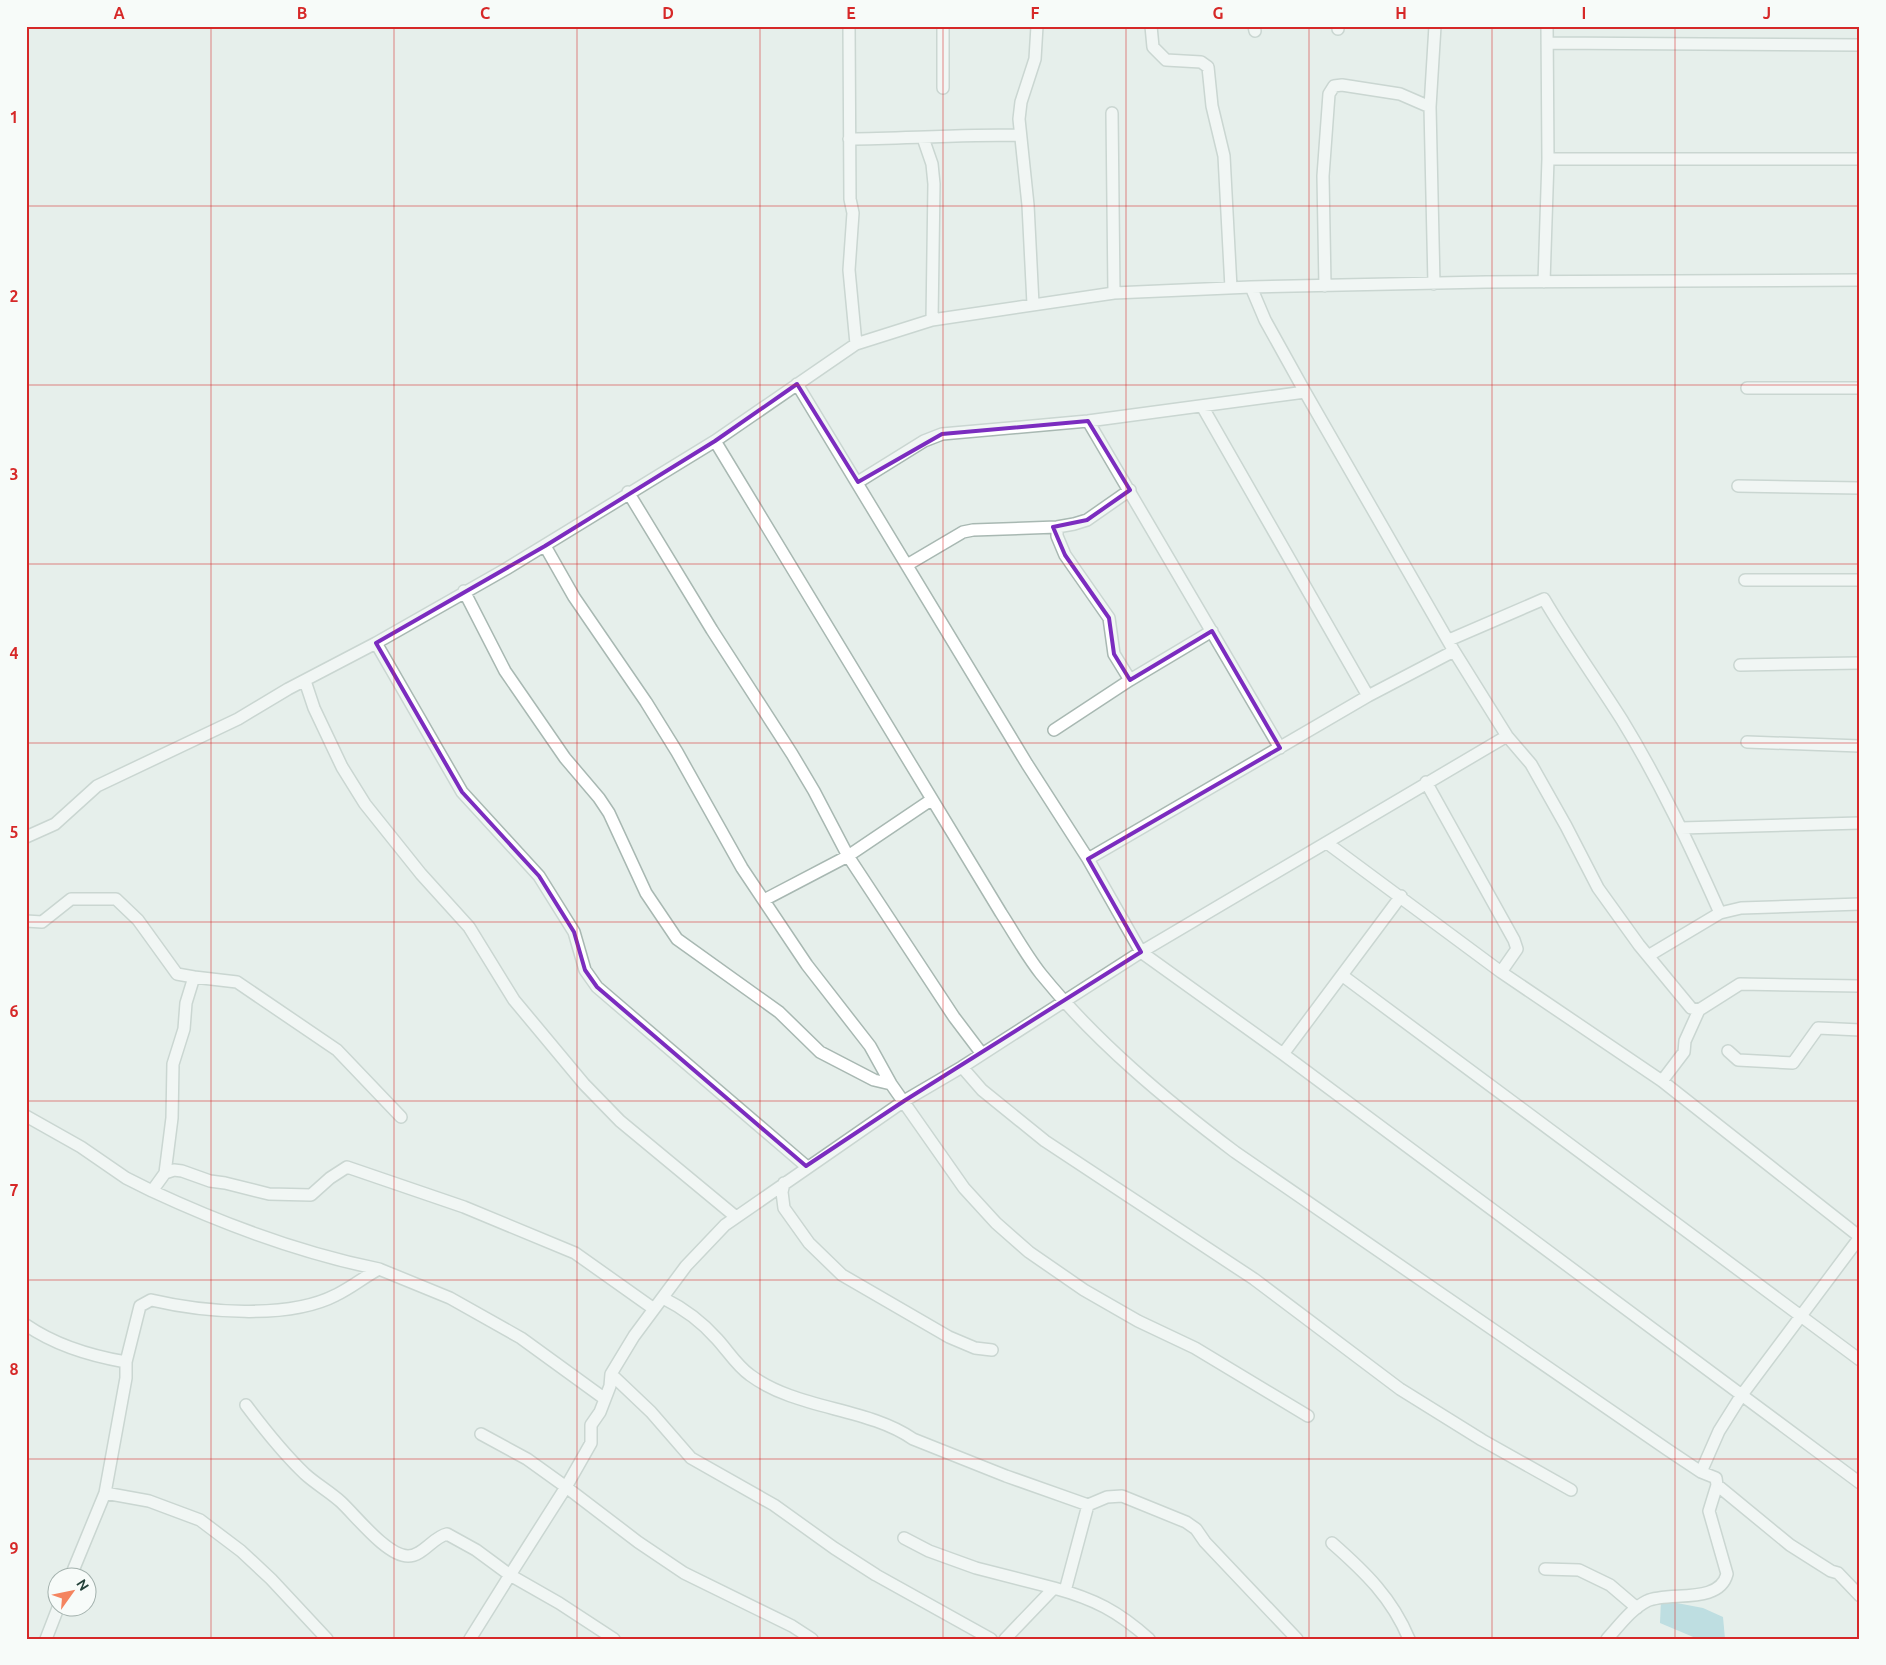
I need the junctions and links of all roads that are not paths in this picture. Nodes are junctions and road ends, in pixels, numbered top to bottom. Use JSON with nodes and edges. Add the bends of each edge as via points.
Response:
{"nodes":[{"id":1,"x":849,"y":26,"type":"edge"},
{"id":2,"x":942,"y":26,"type":"edge"},
{"id":3,"x":1037,"y":26,"type":"edge"},
{"id":4,"x":1151,"y":26,"type":"edge"},
{"id":5,"x":1435,"y":26,"type":"edge"},
{"id":6,"x":1547,"y":26,"type":"edge"},
{"id":7,"x":1547,"y":44,"type":"junction"},
{"id":8,"x":1860,"y":45,"type":"edge"},
{"id":9,"x":943,"y":88,"type":"dead end"},
{"id":10,"x":1430,"y":107,"type":"junction"},
{"id":11,"x":1112,"y":113,"type":"dead end"},
{"id":12,"x":1020,"y":136,"type":"junction"},
{"id":13,"x":849,"y":138,"type":"junction"},
{"id":14,"x":923,"y":138,"type":"junction"},
{"id":15,"x":1548,"y":159,"type":"junction"},
{"id":16,"x":1860,"y":159,"type":"edge"},
{"id":17,"x":1860,"y":280,"type":"edge"},
{"id":18,"x":1544,"y":282,"type":"junction"},
{"id":19,"x":1434,"y":284,"type":"junction"},
{"id":20,"x":1325,"y":286,"type":"junction"},
{"id":21,"x":1251,"y":287,"type":"junction"},
{"id":22,"x":1231,"y":288,"type":"junction"},
{"id":23,"x":1114,"y":292,"type":"junction"},
{"id":24,"x":1033,"y":304,"type":"junction"},
{"id":25,"x":932,"y":320,"type":"junction"},
{"id":26,"x":856,"y":344,"type":"junction"},
{"id":27,"x":797,"y":384,"type":"junction"},
{"id":28,"x":1748,"y":388,"type":"dead end"},
{"id":29,"x":1860,"y":388,"type":"edge"},
{"id":30,"x":1305,"y":392,"type":"junction"},
{"id":31,"x":1202,"y":406,"type":"junction"},
{"id":32,"x":1088,"y":420,"type":"junction"},
{"id":33,"x":714,"y":441,"type":"junction"},
{"id":34,"x":858,"y":482,"type":"junction"},
{"id":35,"x":1738,"y":486,"type":"dead end"},
{"id":36,"x":1860,"y":488,"type":"edge"},
{"id":37,"x":1130,"y":490,"type":"junction"},
{"id":38,"x":628,"y":492,"type":"junction"},
{"id":39,"x":1057,"y":527,"type":"junction"},
{"id":40,"x":545,"y":546,"type":"junction"},
{"id":41,"x":907,"y":565,"type":"junction"},
{"id":42,"x":1745,"y":580,"type":"dead end"},
{"id":43,"x":1860,"y":580,"type":"edge"},
{"id":44,"x":464,"y":591,"type":"junction"},
{"id":45,"x":1212,"y":631,"type":"junction"},
{"id":46,"x":1448,"y":640,"type":"junction"},
{"id":47,"x":376,"y":643,"type":"junction"},
{"id":48,"x":1454,"y":651,"type":"junction"},
{"id":49,"x":1860,"y":663,"type":"edge"},
{"id":50,"x":1740,"y":665,"type":"dead end"},
{"id":51,"x":1130,"y":680,"type":"junction"},
{"id":52,"x":304,"y":681,"type":"junction"},
{"id":53,"x":1368,"y":696,"type":"junction"},
{"id":54,"x":1054,"y":730,"type":"dead end"},
{"id":55,"x":1507,"y":736,"type":"junction"},
{"id":56,"x":1747,"y":742,"type":"dead end"},
{"id":57,"x":1860,"y":746,"type":"edge"},
{"id":58,"x":1280,"y":748,"type":"junction"},
{"id":59,"x":1426,"y":782,"type":"junction"},
{"id":60,"x":931,"y":800,"type":"junction"},
{"id":61,"x":1860,"y":823,"type":"edge"},
{"id":62,"x":1681,"y":828,"type":"junction"},
{"id":63,"x":26,"y":837,"type":"edge"},
{"id":64,"x":1327,"y":843,"type":"junction"},
{"id":65,"x":848,"y":856,"type":"junction"},
{"id":66,"x":1088,"y":859,"type":"junction"},
{"id":67,"x":1401,"y":896,"type":"junction"},
{"id":68,"x":764,"y":900,"type":"junction"},
{"id":69,"x":1860,"y":904,"type":"edge"},
{"id":70,"x":1720,"y":913,"type":"junction"},
{"id":71,"x":26,"y":921,"type":"edge"},
{"id":72,"x":1141,"y":952,"type":"junction"},
{"id":73,"x":1648,"y":956,"type":"junction"},
{"id":74,"x":1501,"y":972,"type":"junction"},
{"id":75,"x":1343,"y":976,"type":"junction"},
{"id":76,"x":194,"y":977,"type":"junction"},
{"id":77,"x":1860,"y":986,"type":"edge"},
{"id":78,"x":1065,"y":1001,"type":"junction"},
{"id":79,"x":1699,"y":1010,"type":"junction"},
{"id":80,"x":1860,"y":1030,"type":"edge"},
{"id":81,"x":1728,"y":1051,"type":"dead end"},
{"id":82,"x":982,"y":1054,"type":"junction"},
{"id":83,"x":1283,"y":1054,"type":"junction"},
{"id":84,"x":962,"y":1067,"type":"junction"},
{"id":85,"x":1662,"y":1081,"type":"junction"},
{"id":86,"x":891,"y":1084,"type":"junction"},
{"id":87,"x":904,"y":1100,"type":"junction"},
{"id":88,"x":26,"y":1116,"type":"edge"},
{"id":89,"x":401,"y":1117,"type":"dead end"},
{"id":90,"x":806,"y":1166,"type":"junction"},
{"id":91,"x":165,"y":1173,"type":"junction"},
{"id":92,"x":784,"y":1183,"type":"junction"},
{"id":93,"x":152,"y":1191,"type":"junction"},
{"id":94,"x":736,"y":1217,"type":"junction"},
{"id":95,"x":1860,"y":1237,"type":"edge"},
{"id":96,"x":379,"y":1269,"type":"junction"},
{"id":97,"x":663,"y":1298,"type":"junction"},
{"id":98,"x":654,"y":1309,"type":"junction"},
{"id":99,"x":1801,"y":1317,"type":"junction"},
{"id":100,"x":28,"y":1330,"type":"edge"},
{"id":101,"x":992,"y":1350,"type":"dead end"},
{"id":102,"x":1860,"y":1360,"type":"edge"},
{"id":103,"x":126,"y":1362,"type":"junction"},
{"id":104,"x":611,"y":1374,"type":"junction"},
{"id":105,"x":1741,"y":1396,"type":"junction"},
{"id":106,"x":605,"y":1399,"type":"junction"},
{"id":107,"x":246,"y":1405,"type":"dead end"},
{"id":108,"x":1308,"y":1416,"type":"dead end"},
{"id":109,"x":481,"y":1434,"type":"dead end"},
{"id":110,"x":1700,"y":1472,"type":"junction"},
{"id":111,"x":1860,"y":1483,"type":"edge"},
{"id":112,"x":1717,"y":1485,"type":"junction"},
{"id":113,"x":566,"y":1487,"type":"junction"},
{"id":114,"x":1571,"y":1490,"type":"dead end"},
{"id":115,"x":104,"y":1492,"type":"junction"},
{"id":116,"x":1088,"y":1505,"type":"junction"},
{"id":117,"x":904,"y":1538,"type":"dead end"},
{"id":118,"x":1332,"y":1543,"type":"dead end"},
{"id":119,"x":74,"y":1568,"type":"edge"},
{"id":120,"x":1545,"y":1569,"type":"dead end"},
{"id":121,"x":510,"y":1575,"type":"junction"},
{"id":122,"x":1060,"y":1590,"type":"junction"},
{"id":123,"x":1860,"y":1596,"type":"edge"},
{"id":124,"x":1637,"y":1608,"type":"junction"},
{"id":125,"x":54,"y":1618,"type":"edge"},
{"id":126,"x":46,"y":1639,"type":"edge"},
{"id":127,"x":327,"y":1639,"type":"edge"},
{"id":128,"x":470,"y":1639,"type":"edge"},
{"id":129,"x":614,"y":1639,"type":"edge"},
{"id":130,"x":812,"y":1639,"type":"edge"},
{"id":131,"x":991,"y":1639,"type":"edge"},
{"id":132,"x":1005,"y":1639,"type":"edge"},
{"id":133,"x":1148,"y":1639,"type":"edge"},
{"id":134,"x":1297,"y":1639,"type":"edge"},
{"id":135,"x":1409,"y":1639,"type":"edge"},
{"id":136,"x":1607,"y":1639,"type":"edge"}],
"edges":[{"from":1,"to":13,"type":"street"},
{"from":2,"to":9,"type":"street"},
{"from":3,"to":12,"type":"street","via":[[1035,59],[1021,102]]},
{"from":4,"to":22,"type":"street","via":[[1153,47],[1166,60],[1201,62],[1208,67],[1212,106],[1224,156]]},
{"from":5,"to":10,"type":"street"},
{"from":6,"to":7,"type":"street"},
{"from":7,"to":8,"type":"street"},
{"from":7,"to":15,"type":"street"},
{"from":10,"to":19,"type":"street"},
{"from":10,"to":20,"type":"street","via":[[1400,94],[1342,85],[1334,86],[1328,94],[1323,176]]},
{"from":11,"to":23,"type":"street"},
{"from":12,"to":14,"type":"street"},
{"from":12,"to":24,"type":"street","via":[[1028,205]]},
{"from":13,"to":14,"type":"street"},
{"from":13,"to":26,"type":"street","via":[[853,213],[849,270]]},
{"from":14,"to":25,"type":"street","via":[[932,164],[934,184]]},
{"from":15,"to":16,"type":"street"},
{"from":15,"to":18,"type":"street"},
{"from":17,"to":18,"type":"street"},
{"from":18,"to":19,"type":"street"},
{"from":19,"to":20,"type":"street"},
{"from":20,"to":21,"type":"street"},
{"from":21,"to":22,"type":"street"},
{"from":21,"to":30,"type":"street","via":[[1265,320]]},
{"from":22,"to":23,"type":"street"},
{"from":23,"to":24,"type":"street"},
{"from":24,"to":25,"type":"street"},
{"from":25,"to":26,"type":"street"},
{"from":26,"to":27,"type":"street"},
{"from":27,"to":33,"type":"street"},
{"from":27,"to":34,"type":"street"},
{"from":28,"to":29,"type":"street"},
{"from":30,"to":31,"type":"street"},
{"from":30,"to":46,"type":"street"},
{"from":31,"to":32,"type":"street"},
{"from":31,"to":53,"type":"street"},
{"from":32,"to":34,"type":"street","via":[[942,434],[924,441]]},
{"from":32,"to":37,"type":"street"},
{"from":33,"to":38,"type":"street"},
{"from":33,"to":60,"type":"street"},
{"from":34,"to":41,"type":"street"},
{"from":35,"to":36,"type":"street"},
{"from":37,"to":39,"type":"street","via":[[1087,520]]},
{"from":37,"to":45,"type":"street"},
{"from":38,"to":40,"type":"street"},
{"from":38,"to":65,"type":"street","via":[[796,761]]},
{"from":39,"to":41,"type":"street","via":[[962,532]]},
{"from":39,"to":51,"type":"street","via":[[1065,555],[1109,618],[1114,654]]},
{"from":40,"to":44,"type":"street"},
{"from":40,"to":68,"type":"street","via":[[574,598],[678,752],[742,868]]},
{"from":41,"to":66,"type":"street"},
{"from":42,"to":43,"type":"street"},
{"from":44,"to":47,"type":"street"},
{"from":44,"to":86,"type":"street","via":[[505,671],[564,758],[609,813],[646,893],[677,939],[779,1012],[820,1052],[874,1080]]},
{"from":45,"to":51,"type":"street"},
{"from":45,"to":58,"type":"street"},
{"from":46,"to":48,"type":"street"},
{"from":46,"to":62,"type":"street","via":[[1544,598],[1621,720]]},
{"from":47,"to":52,"type":"street"},
{"from":47,"to":90,"type":"street","via":[[462,792],[539,876],[574,932],[585,970],[597,987]]},
{"from":48,"to":53,"type":"street"},
{"from":48,"to":55,"type":"street"},
{"from":49,"to":50,"type":"street"},
{"from":51,"to":54,"type":"street"},
{"from":52,"to":63,"type":"street","via":[[238,718],[97,786],[55,824]]},
{"from":52,"to":94,"type":"street","via":[[342,767],[365,804],[469,927],[514,1000],[584,1084],[620,1121]]},
{"from":53,"to":58,"type":"street"},
{"from":55,"to":59,"type":"street"},
{"from":55,"to":73,"type":"street","via":[[1531,764],[1598,888]]},
{"from":56,"to":57,"type":"street"},
{"from":58,"to":66,"type":"street"},
{"from":59,"to":64,"type":"street"},
{"from":59,"to":74,"type":"street","via":[[1514,940],[1517,949]]},
{"from":60,"to":65,"type":"street"},
{"from":60,"to":78,"type":"street","via":[[1040,973]]},
{"from":61,"to":62,"type":"street"},
{"from":62,"to":70,"type":"street"},
{"from":64,"to":67,"type":"street"},
{"from":64,"to":72,"type":"street"},
{"from":65,"to":68,"type":"street"},
{"from":65,"to":82,"type":"street"},
{"from":66,"to":72,"type":"street"},
{"from":67,"to":74,"type":"street"},
{"from":67,"to":75,"type":"street"},
{"from":68,"to":86,"type":"street","via":[[807,965],[870,1046]]},
{"from":69,"to":70,"type":"street","via":[[1741,908]]},
{"from":70,"to":73,"type":"street"},
{"from":71,"to":76,"type":"street","via":[[42,922],[71,899],[116,899],[138,920],[177,974]]},
{"from":72,"to":78,"type":"street"},
{"from":72,"to":83,"type":"street"},
{"from":73,"to":79,"type":"street","via":[[1691,1008]]},
{"from":74,"to":85,"type":"street"},
{"from":75,"to":83,"type":"street"},
{"from":75,"to":99,"type":"street"},
{"from":76,"to":89,"type":"street","via":[[237,982],[337,1050]]},
{"from":76,"to":91,"type":"street","via":[[173,1064],[172,1118]]},
{"from":77,"to":79,"type":"street","via":[[1740,984]]},
{"from":78,"to":82,"type":"street"},
{"from":78,"to":110,"type":"street","via":[[1141,1075],[1235,1152]]},
{"from":79,"to":85,"type":"street","via":[[1684,1040],[1684,1052]]},
{"from":80,"to":81,"type":"street","via":[[1818,1028],[1793,1063],[1738,1060]]},
{"from":82,"to":84,"type":"street"},
{"from":83,"to":105,"type":"street"},
{"from":84,"to":87,"type":"street"},
{"from":84,"to":114,"type":"street","via":[[982,1090],[1045,1141],[1254,1279],[1400,1389]]},
{"from":85,"to":95,"type":"street"},
{"from":86,"to":87,"type":"street"},
{"from":87,"to":90,"type":"street"},
{"from":87,"to":108,"type":"street","via":[[964,1188],[996,1223],[1030,1252],[1084,1290],[1195,1348]]},
{"from":88,"to":93,"type":"street"},
{"from":90,"to":92,"type":"street"},
{"from":91,"to":93,"type":"street"},
{"from":91,"to":98,"type":"street","via":[[182,1171],[210,1181],[270,1194],[311,1195],[330,1178],[348,1168],[464,1206],[575,1253]]},
{"from":92,"to":94,"type":"street"},
{"from":92,"to":101,"type":"street","via":[[784,1208],[809,1243],[842,1275],[949,1337],[975,1348]]},
{"from":93,"to":96,"type":"street","via":[[216,1220],[330,1259]]},
{"from":94,"to":97,"type":"street","via":[[706,1244]]},
{"from":95,"to":99,"type":"street"},
{"from":96,"to":103,"type":"street","via":[[336,1296],[291,1310],[200,1310],[151,1300],[140,1306]]},
{"from":96,"to":106,"type":"street","via":[[450,1298],[521,1338]]},
{"from":97,"to":98,"type":"street"},
{"from":97,"to":116,"type":"street","via":[[682,1307],[751,1376],[777,1389],[816,1404],[861,1415],[1006,1476]]},
{"from":98,"to":104,"type":"street"},
{"from":99,"to":102,"type":"street"},
{"from":99,"to":105,"type":"street"},
{"from":100,"to":103,"type":"street","via":[[102,1358]]},
{"from":103,"to":115,"type":"street","via":[[126,1378]]},
{"from":104,"to":106,"type":"street"},
{"from":104,"to":131,"type":"street","via":[[651,1412],[691,1458],[774,1505],[876,1575]]},
{"from":105,"to":110,"type":"street","via":[[1712,1444]]},
{"from":105,"to":111,"type":"street"},
{"from":106,"to":113,"type":"street","via":[[591,1425],[591,1443]]},
{"from":107,"to":121,"type":"street","via":[[286,1455],[382,1542],[408,1556],[416,1555],[441,1535],[452,1535]]},
{"from":109,"to":113,"type":"street","via":[[527,1459]]},
{"from":110,"to":112,"type":"street","via":[[1716,1478]]},
{"from":112,"to":123,"type":"street","via":[[1790,1545],[1838,1573]]},
{"from":112,"to":124,"type":"street","via":[[1709,1511],[1727,1574],[1725,1582],[1713,1591],[1650,1600]]},
{"from":113,"to":121,"type":"street"},
{"from":113,"to":130,"type":"street","via":[[684,1573]]},
{"from":115,"to":119,"type":"street"},
{"from":115,"to":127,"type":"street","via":[[149,1501],[200,1520],[271,1579]]},
{"from":116,"to":122,"type":"street"},
{"from":116,"to":134,"type":"street","via":[[1114,1495],[1122,1496],[1186,1522]]},
{"from":117,"to":122,"type":"street","via":[[976,1568]]},
{"from":118,"to":135,"type":"street","via":[[1370,1577],[1401,1618]]},
{"from":120,"to":124,"type":"street","via":[[1579,1570],[1610,1585]]},
{"from":121,"to":128,"type":"street"},
{"from":121,"to":129,"type":"street","via":[[559,1602]]},
{"from":122,"to":132,"type":"street"},
{"from":122,"to":133,"type":"street","via":[[1104,1605],[1126,1618]]},
{"from":124,"to":136,"type":"street"},
{"from":125,"to":126,"type":"street"}]}
